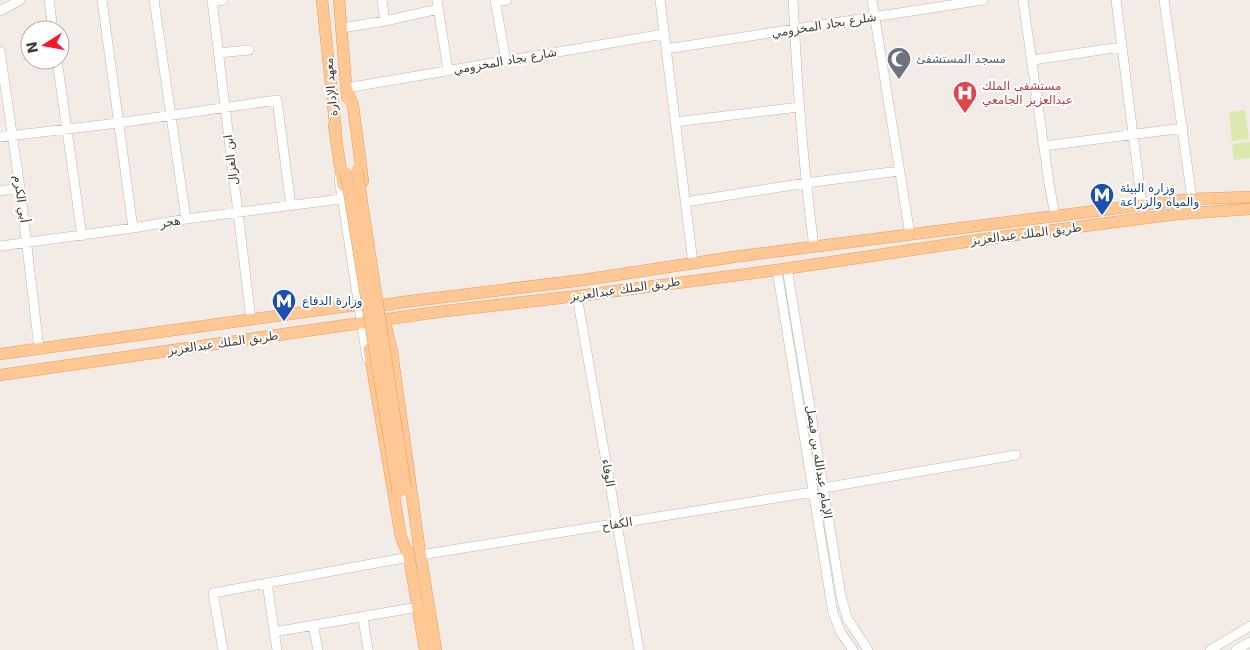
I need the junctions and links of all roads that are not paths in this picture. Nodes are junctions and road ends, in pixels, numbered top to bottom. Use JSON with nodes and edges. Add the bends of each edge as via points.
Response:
{"nodes":[{"id":1,"x":20,"y":0,"type":"edge"},
{"id":2,"x":49,"y":0,"type":"edge"},
{"id":3,"x":102,"y":0,"type":"edge"},
{"id":4,"x":154,"y":0,"type":"edge"},
{"id":5,"x":224,"y":0,"type":"edge"},
{"id":6,"x":322,"y":0,"type":"edge"},
{"id":7,"x":339,"y":0,"type":"edge"},
{"id":8,"x":382,"y":0,"type":"edge"},
{"id":9,"x":507,"y":0,"type":"edge"},
{"id":10,"x":660,"y":0,"type":"edge"},
{"id":11,"x":793,"y":0,"type":"edge"},
{"id":12,"x":872,"y":0,"type":"edge"},
{"id":13,"x":983,"y":0,"type":"edge"},
{"id":14,"x":1023,"y":0,"type":"edge"},
{"id":15,"x":1116,"y":0,"type":"edge"},
{"id":16,"x":1164,"y":0,"type":"edge"},
{"id":17,"x":212,"y":1,"type":"edge"},
{"id":18,"x":495,"y":1,"type":"edge"},
{"id":19,"x":938,"y":3,"type":"edge"},
{"id":20,"x":438,"y":5,"type":"edge"},
{"id":21,"x":0,"y":11,"type":"edge"},
{"id":22,"x":875,"y":17,"type":"junction"},
{"id":23,"x":52,"y":20,"type":"edge"},
{"id":24,"x":385,"y":21,"type":"junction"},
{"id":25,"x":341,"y":28,"type":"junction"},
{"id":26,"x":794,"y":29,"type":"junction"},
{"id":27,"x":664,"y":34,"type":"junction"},
{"id":28,"x":1121,"y":48,"type":"junction"},
{"id":29,"x":666,"y":49,"type":"junction"},
{"id":30,"x":249,"y":50,"type":"dead end"},
{"id":31,"x":0,"y":51,"type":"edge"},
{"id":32,"x":218,"y":53,"type":"junction"},
{"id":33,"x":1033,"y":60,"type":"junction"},
{"id":34,"x":506,"y":61,"type":"junction"},
{"id":35,"x":58,"y":70,"type":"edge"},
{"id":36,"x":448,"y":71,"type":"junction"},
{"id":37,"x":347,"y":89,"type":"junction"},
{"id":38,"x":225,"y":107,"type":"junction"},
{"id":39,"x":799,"y":107,"type":"junction"},
{"id":40,"x":171,"y":115,"type":"junction"},
{"id":41,"x":675,"y":122,"type":"junction"},
{"id":42,"x":118,"y":123,"type":"junction"},
{"id":43,"x":334,"y":125,"type":"junction"},
{"id":44,"x":67,"y":128,"type":"junction"},
{"id":45,"x":1183,"y":128,"type":"junction"},
{"id":46,"x":1134,"y":135,"type":"junction"},
{"id":47,"x":12,"y":136,"type":"junction"},
{"id":48,"x":0,"y":137,"type":"edge"},
{"id":49,"x":1044,"y":146,"type":"junction"},
{"id":50,"x":351,"y":171,"type":"junction"},
{"id":51,"x":899,"y":171,"type":"junction"},
{"id":52,"x":806,"y":183,"type":"junction"},
{"id":53,"x":20,"y":188,"type":"junction"},
{"id":54,"x":0,"y":191,"type":"edge"},
{"id":55,"x":1250,"y":197,"type":"edge"},
{"id":56,"x":341,"y":199,"type":"junction"},
{"id":57,"x":1192,"y":199,"type":"junction"},
{"id":58,"x":685,"y":202,"type":"junction"},
{"id":59,"x":1142,"y":205,"type":"junction"},
{"id":60,"x":291,"y":206,"type":"junction"},
{"id":61,"x":1250,"y":210,"type":"edge"},
{"id":62,"x":238,"y":212,"type":"junction"},
{"id":63,"x":1055,"y":216,"type":"junction"},
{"id":64,"x":186,"y":219,"type":"junction"},
{"id":65,"x":133,"y":228,"type":"junction"},
{"id":66,"x":910,"y":235,"type":"junction"},
{"id":67,"x":82,"y":236,"type":"junction"},
{"id":68,"x":27,"y":243,"type":"junction"},
{"id":69,"x":0,"y":246,"type":"edge"},
{"id":70,"x":814,"y":247,"type":"junction"},
{"id":71,"x":693,"y":263,"type":"junction"},
{"id":72,"x":782,"y":269,"type":"junction"},
{"id":73,"x":652,"y":270,"type":"junction"},
{"id":74,"x":755,"y":272,"type":"junction"},
{"id":75,"x":374,"y":274,"type":"junction"},
{"id":76,"x":358,"y":279,"type":"junction"},
{"id":77,"x":577,"y":296,"type":"junction"},
{"id":78,"x":361,"y":304,"type":"junction"},
{"id":79,"x":384,"y":305,"type":"junction"},
{"id":80,"x":251,"y":319,"type":"junction"},
{"id":81,"x":384,"y":320,"type":"junction"},
{"id":82,"x":363,"y":322,"type":"junction"},
{"id":83,"x":39,"y":348,"type":"junction"},
{"id":84,"x":0,"y":354,"type":"edge"},
{"id":85,"x":370,"y":354,"type":"junction"},
{"id":86,"x":392,"y":356,"type":"junction"},
{"id":87,"x":0,"y":375,"type":"edge"},
{"id":88,"x":1016,"y":455,"type":"dead end"},
{"id":89,"x":391,"y":483,"type":"junction"},
{"id":90,"x":823,"y":488,"type":"junction"},
{"id":91,"x":813,"y":492,"type":"junction"},
{"id":92,"x":617,"y":524,"type":"junction"},
{"id":93,"x":416,"y":555,"type":"junction"},
{"id":94,"x":267,"y":583,"type":"junction"},
{"id":95,"x":418,"y":607,"type":"junction"},
{"id":96,"x":363,"y":618,"type":"junction"},
{"id":97,"x":313,"y":625,"type":"junction"},
{"id":98,"x":1250,"y":626,"type":"edge"},
{"id":99,"x":274,"y":632,"type":"junction"},
{"id":100,"x":1250,"y":642,"type":"edge"},
{"id":101,"x":223,"y":650,"type":"edge"},
{"id":102,"x":277,"y":650,"type":"edge"},
{"id":103,"x":318,"y":650,"type":"edge"},
{"id":104,"x":368,"y":650,"type":"edge"},
{"id":105,"x":425,"y":650,"type":"edge"},
{"id":106,"x":436,"y":650,"type":"edge"},
{"id":107,"x":639,"y":650,"type":"edge"},
{"id":108,"x":853,"y":650,"type":"edge"},
{"id":109,"x":868,"y":650,"type":"edge"},
{"id":110,"x":1210,"y":650,"type":"edge"},
{"id":111,"x":1236,"y":650,"type":"edge"}],
"edges":[{"from":1,"to":21,"type":"street"},
{"from":2,"to":23,"type":"street"},
{"from":3,"to":42,"type":"street"},
{"from":4,"to":40,"type":"street"},
{"from":5,"to":17,"type":"street"},
{"from":6,"to":43,"type":"main road","name":"معهد الإدارة"},
{"from":7,"to":25,"type":"main road","name":"معهد الإدارة"},
{"from":8,"to":24,"type":"street"},
{"from":9,"to":18,"type":"street"},
{"from":10,"to":27,"type":"street"},
{"from":11,"to":26,"type":"street"},
{"from":12,"to":22,"type":"street"},
{"from":13,"to":19,"type":"street","name":"شلرع بجاد المخزومي"},
{"from":14,"to":33,"type":"street"},
{"from":15,"to":28,"type":"street"},
{"from":16,"to":45,"type":"street"},
{"from":17,"to":32,"type":"street","name":"ابن الغزال"},
{"from":18,"to":34,"type":"street"},
{"from":19,"to":22,"type":"street","name":"شلرع بجاد المخزومي"},
{"from":20,"to":24,"type":"street"},
{"from":20,"to":36,"type":"street"},
{"from":22,"to":26,"type":"street","name":"شلرع بجاد المخزومي"},
{"from":22,"to":51,"type":"street"},
{"from":24,"to":25,"type":"street"},
{"from":25,"to":37,"type":"main road","name":"معهد الإدارة"},
{"from":26,"to":29,"type":"street","name":"شلرع بجاد المخزومي"},
{"from":26,"to":39,"type":"street"},
{"from":27,"to":29,"type":"street"},
{"from":27,"to":34,"type":"street","name":"شارع بجاد المخزومي"},
{"from":28,"to":33,"type":"street"},
{"from":28,"to":46,"type":"street"},
{"from":29,"to":41,"type":"street"},
{"from":30,"to":32,"type":"street"},
{"from":31,"to":47,"type":"street","name":"أبي الكرم"},
{"from":32,"to":38,"type":"street","name":"ابن الغزال"},
{"from":33,"to":49,"type":"street"},
{"from":34,"to":36,"type":"street","name":"شارع بجاد المخزومي"},
{"from":35,"to":44,"type":"street"},
{"from":36,"to":37,"type":"street","name":"شارع بجاد المخزومي"},
{"from":37,"to":50,"type":"main road","name":"معهد الإدارة"},
{"from":37,"to":75,"type":"main road","via":[[353,106]]},
{"from":38,"to":40,"type":"street"},
{"from":38,"to":60,"type":"street","via":[[277,100]]},
{"from":38,"to":62,"type":"street","name":"ابن الغزال"},
{"from":39,"to":41,"type":"street"},
{"from":39,"to":52,"type":"street"},
{"from":40,"to":42,"type":"street"},
{"from":40,"to":64,"type":"street"},
{"from":41,"to":58,"type":"street"},
{"from":42,"to":44,"type":"street"},
{"from":42,"to":65,"type":"street"},
{"from":43,"to":50,"type":"main road","name":"معهد الإدارة"},
{"from":43,"to":56,"type":"street"},
{"from":43,"to":76,"type":"main road"},
{"from":44,"to":47,"type":"street"},
{"from":44,"to":67,"type":"street"},
{"from":45,"to":46,"type":"street"},
{"from":45,"to":57,"type":"street"},
{"from":46,"to":49,"type":"street"},
{"from":46,"to":59,"type":"street"},
{"from":47,"to":48,"type":"street"},
{"from":47,"to":53,"type":"street","name":"أبي الكرم"},
{"from":49,"to":63,"type":"street"},
{"from":50,"to":93,"type":"main road","bridge":true,"via":[[402,492]]},
{"from":51,"to":52,"type":"street"},
{"from":51,"to":66,"type":"street"},
{"from":52,"to":58,"type":"street"},
{"from":52,"to":70,"type":"street"},
{"from":53,"to":54,"type":"street"},
{"from":53,"to":68,"type":"street","name":"أبي الكرم"},
{"from":55,"to":57,"type":"main road","name":"طريق الملك عبدالعزيز"},
{"from":56,"to":60,"type":"street","name":"هجر"},
{"from":56,"to":78,"type":"street"},
{"from":57,"to":59,"type":"main road","name":"طريق الملك عبدالعزيز"},
{"from":58,"to":71,"type":"street"},
{"from":59,"to":63,"type":"main road","name":"طريق الملك عبدالعزيز"},
{"from":60,"to":62,"type":"street","name":"هجر"},
{"from":61,"to":72,"type":"main road","name":"طريق الملك عبدالعزيز","via":[[1177,214]]},
{"from":62,"to":64,"type":"street","name":"هجر"},
{"from":62,"to":80,"type":"street","name":"ابن الغزال"},
{"from":63,"to":66,"type":"main road","name":"طريق الملك عبدالعزيز"},
{"from":64,"to":65,"type":"street","name":"هجر"},
{"from":65,"to":67,"type":"street","name":"هجر"},
{"from":66,"to":70,"type":"main road","name":"طريق الملك عبدالعزيز"},
{"from":67,"to":68,"type":"street","name":"هجر"},
{"from":68,"to":69,"type":"street","name":"هجر"},
{"from":68,"to":83,"type":"street","name":"أبي الكرم"},
{"from":70,"to":71,"type":"main road","name":"طريق الملك عبدالعزيز"},
{"from":71,"to":73,"type":"main road","name":"طريق الملك عبدالعزيز"},
{"from":72,"to":74,"type":"main road","name":"طريق الملك عبدالعزيز"},
{"from":72,"to":90,"type":"street","name":"الإمام عبدالله بن فيصل"},
{"from":72,"to":91,"type":"street","name":"الإمام عبدالله بن فيصل"},
{"from":73,"to":74,"type":"main road","via":[[760,258],[763,265]]},
{"from":73,"to":79,"type":"main road","name":"طريق الملك عبدالعزيز"},
{"from":74,"to":77,"type":"main road","name":"طريق الملك عبدالعزيز"},
{"from":75,"to":76,"type":"main road"},
{"from":75,"to":79,"type":"main road"},
{"from":76,"to":78,"type":"main road"},
{"from":77,"to":81,"type":"main road","name":"طريق الملك عبدالعزيز"},
{"from":77,"to":92,"type":"street","name":"الوفاء"},
{"from":78,"to":79,"type":"main road","name":"طريق الملك عبدالعزيز"},
{"from":78,"to":80,"type":"main road","name":"طريق الملك عبدالعزيز"},
{"from":78,"to":82,"type":"main road"},
{"from":79,"to":81,"type":"main road"},
{"from":80,"to":83,"type":"main road","name":"طريق الملك عبدالعزيز"},
{"from":81,"to":82,"type":"main road","name":"طريق الملك عبدالعزيز"},
{"from":81,"to":86,"type":"main road"},
{"from":82,"to":85,"type":"main road"},
{"from":82,"to":87,"type":"main road","name":"طريق الملك عبدالعزيز"},
{"from":82,"to":89,"type":"street"},
{"from":83,"to":84,"type":"main road","name":"طريق الملك عبدالعزيز"},
{"from":85,"to":86,"type":"main road","via":[[381,350],[390,352]]},
{"from":85,"to":89,"type":"main road"},
{"from":86,"to":93,"type":"main road"},
{"from":88,"to":90,"type":"street"},
{"from":89,"to":93,"type":"main road","via":[[401,537]]},
{"from":90,"to":109,"type":"street","name":"الإمام عبدالله بن فيصل","via":[[847,618]]},
{"from":91,"to":92,"type":"street","name":"الكفاح"},
{"from":91,"to":108,"type":"street","name":"الإمام عبدالله بن فيصل","via":[[833,613]]},
{"from":92,"to":93,"type":"street","name":"الكفاح"},
{"from":92,"to":107,"type":"street","name":"الوفاء"},
{"from":93,"to":94,"type":"street","name":"الكفاح"},
{"from":93,"to":95,"type":"main road"},
{"from":93,"to":106,"type":"main road"},
{"from":94,"to":99,"type":"street"},
{"from":94,"to":101,"type":"street","name":"الكفاح","via":[[213,593]]},
{"from":95,"to":96,"type":"street"},
{"from":95,"to":105,"type":"main road"},
{"from":96,"to":97,"type":"street"},
{"from":96,"to":104,"type":"street"},
{"from":97,"to":99,"type":"street"},
{"from":97,"to":103,"type":"street"},
{"from":98,"to":110,"type":"street"},
{"from":99,"to":102,"type":"street"},
{"from":100,"to":111,"type":"street"}]}
